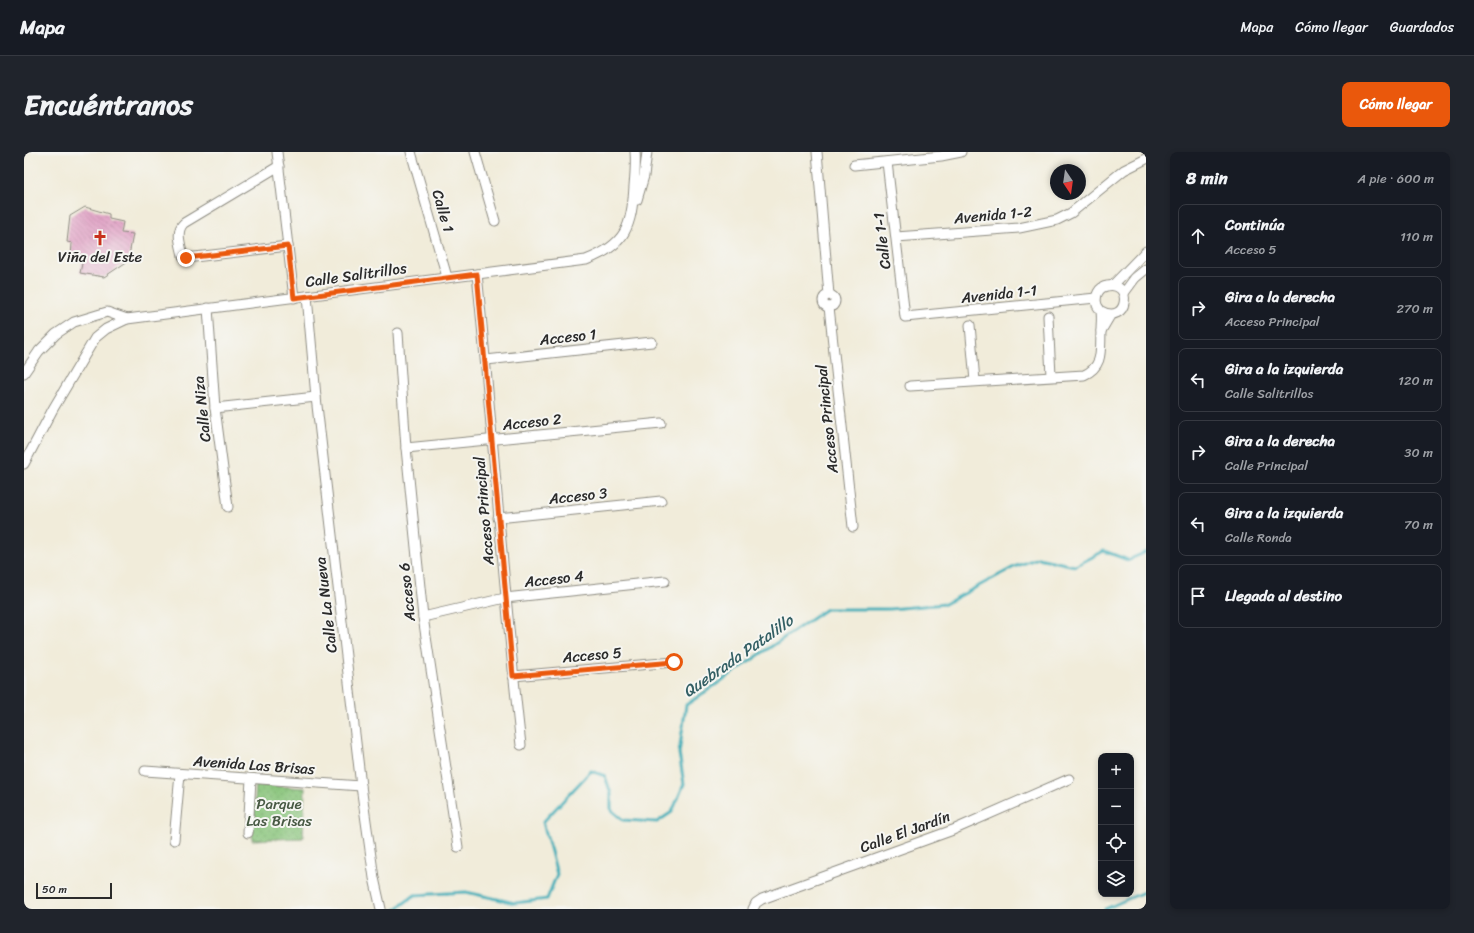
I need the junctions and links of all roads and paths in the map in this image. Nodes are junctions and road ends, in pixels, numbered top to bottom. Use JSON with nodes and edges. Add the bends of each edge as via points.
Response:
{"nodes":[{"id":1,"x":277,"y":152,"type":"edge"},
{"id":2,"x":411,"y":152,"type":"edge"},
{"id":3,"x":475,"y":152,"type":"edge"},
{"id":4,"x":635,"y":152,"type":"edge"},
{"id":5,"x":647,"y":152,"type":"edge"},
{"id":6,"x":817,"y":152,"type":"edge"},
{"id":7,"x":961,"y":152,"type":"edge"},
{"id":8,"x":1146,"y":159,"type":"edge"},
{"id":9,"x":887,"y":162,"type":"junction"},
{"id":10,"x":854,"y":165,"type":"dead end"},
{"id":11,"x":279,"y":166,"type":"junction"},
{"id":12,"x":633,"y":213,"type":"junction"},
{"id":13,"x":495,"y":221,"type":"dead end"},
{"id":14,"x":896,"y":237,"type":"junction"},
{"id":15,"x":288,"y":246,"type":"junction"},
{"id":16,"x":1146,"y":251,"type":"edge"},
{"id":17,"x":1146,"y":268,"type":"edge"},
{"id":18,"x":477,"y":274,"type":"junction"},
{"id":19,"x":447,"y":277,"type":"junction"},
{"id":20,"x":1113,"y":285,"type":"junction"},
{"id":21,"x":1124,"y":293,"type":"junction"},
{"id":22,"x":307,"y":296,"type":"junction"},
{"id":23,"x":294,"y":298,"type":"junction"},
{"id":24,"x":1096,"y":298,"type":"junction"},
{"id":25,"x":208,"y":308,"type":"junction"},
{"id":26,"x":1101,"y":311,"type":"junction"},
{"id":27,"x":1110,"y":314,"type":"junction"},
{"id":28,"x":1048,"y":316,"type":"dead end"},
{"id":29,"x":905,"y":317,"type":"joint"},
{"id":30,"x":127,"y":319,"type":"junction"},
{"id":31,"x":970,"y":326,"type":"dead end"},
{"id":32,"x":1101,"y":331,"type":"junction"},
{"id":33,"x":398,"y":334,"type":"dead end"},
{"id":34,"x":652,"y":342,"type":"dead end"},
{"id":35,"x":486,"y":360,"type":"junction"},
{"id":36,"x":24,"y":373,"type":"edge"},
{"id":37,"x":1051,"y":376,"type":"junction"},
{"id":38,"x":975,"y":381,"type":"junction"},
{"id":39,"x":910,"y":386,"type":"dead end"},
{"id":40,"x":316,"y":397,"type":"junction"},
{"id":41,"x":215,"y":408,"type":"junction"},
{"id":42,"x":661,"y":423,"type":"dead end"},
{"id":43,"x":492,"y":441,"type":"junction"},
{"id":44,"x":406,"y":448,"type":"junction"},
{"id":45,"x":24,"y":464,"type":"edge"},
{"id":46,"x":661,"y":501,"type":"dead end"},
{"id":47,"x":228,"y":507,"type":"dead end"},
{"id":48,"x":498,"y":518,"type":"junction"},
{"id":49,"x":853,"y":527,"type":"dead end"},
{"id":50,"x":665,"y":581,"type":"dead end"},
{"id":51,"x":505,"y":598,"type":"junction"},
{"id":52,"x":423,"y":617,"type":"junction"},
{"id":53,"x":674,"y":662,"type":"dead end"},
{"id":54,"x":513,"y":676,"type":"junction"},
{"id":55,"x":521,"y":745,"type":"dead end"},
{"id":56,"x":145,"y":772,"type":"dead end"},
{"id":57,"x":180,"y":774,"type":"junction"},
{"id":58,"x":251,"y":778,"type":"junction"},
{"id":59,"x":1069,"y":779,"type":"dead end"},
{"id":60,"x":361,"y":786,"type":"junction"},
{"id":61,"x":248,"y":833,"type":"dead end"},
{"id":62,"x":174,"y":840,"type":"dead end"},
{"id":63,"x":458,"y":847,"type":"dead end"},
{"id":64,"x":381,"y":909,"type":"edge"},
{"id":65,"x":753,"y":909,"type":"edge"}],
"edges":[{"from":1,"to":11,"type":"street"},
{"from":2,"to":19,"type":"street","name":"Calle 1"},
{"from":3,"to":13,"type":"street"},
{"from":4,"to":12,"type":"street","name":"Calle Salitrillos"},
{"from":5,"to":12,"type":"street","via":[[644,176]]},
{"from":6,"to":49,"type":"street","name":"Acceso Principal","via":[[828,295],[834,297],[835,301],[834,305],[829,307]]},
{"from":7,"to":9,"type":"street"},
{"from":8,"to":14,"type":"street","name":"Avenida 1-2","via":[[1124,170],[1070,213],[1057,220],[1019,228]]},
{"from":9,"to":10,"type":"street"},
{"from":9,"to":14,"type":"street","name":"Calle 1-1"},
{"from":11,"to":15,"type":"street"},
{"from":11,"to":15,"type":"street","via":[[184,223],[179,232],[183,256],[186,258]]},
{"from":12,"to":18,"type":"street","name":"Calle Salitrillos","via":[[625,232],[599,255],[568,263]]},
{"from":14,"to":29,"type":"street","name":"Calle 1-1"},
{"from":15,"to":23,"type":"street"},
{"from":16,"to":20,"type":"street"},
{"from":17,"to":21,"type":"street"},
{"from":18,"to":19,"type":"street","name":"Calle Salitrillos"},
{"from":18,"to":35,"type":"street","name":"Acceso Principal"},
{"from":19,"to":22,"type":"street","name":"Calle Salitrillos"},
{"from":20,"to":21,"type":"street"},
{"from":20,"to":24,"type":"street","via":[[1100,290]]},
{"from":21,"to":27,"type":"street","via":[[1123,307],[1120,311]]},
{"from":22,"to":23,"type":"street","name":"Calle Salitrillos"},
{"from":22,"to":40,"type":"street","name":"Calle La Nueva"},
{"from":23,"to":25,"type":"street","name":"Calle Salitrillos"},
{"from":24,"to":26,"type":"street"},
{"from":24,"to":29,"type":"street","name":"Avenida 1-1"},
{"from":25,"to":30,"type":"street","name":"Calle Salitrillos"},
{"from":25,"to":41,"type":"street","name":"Calle Niza"},
{"from":26,"to":27,"type":"street"},
{"from":26,"to":32,"type":"street"},
{"from":27,"to":32,"type":"street"},
{"from":28,"to":37,"type":"street"},
{"from":30,"to":36,"type":"street","name":"Calle Salitrillos","via":[[107,312],[74,322],[56,334],[39,351]]},
{"from":30,"to":45,"type":"street","via":[[106,329],[96,338],[53,409]]},
{"from":31,"to":38,"type":"street"},
{"from":32,"to":37,"type":"street","via":[[1100,356],[1093,371],[1084,375]]},
{"from":33,"to":44,"type":"street","name":"Acceso 6"},
{"from":34,"to":35,"type":"street","name":"Acceso 1"},
{"from":35,"to":43,"type":"street","name":"Acceso Principal"},
{"from":37,"to":38,"type":"street"},
{"from":38,"to":39,"type":"street"},
{"from":40,"to":41,"type":"street"},
{"from":40,"to":60,"type":"street","name":"Calle La Nueva"},
{"from":41,"to":47,"type":"street","name":"Calle Niza"},
{"from":42,"to":43,"type":"street","name":"Acceso 2"},
{"from":43,"to":44,"type":"street","name":"Acceso 2"},
{"from":43,"to":48,"type":"street","name":"Acceso Principal"},
{"from":44,"to":52,"type":"street","name":"Acceso 6"},
{"from":46,"to":48,"type":"street","name":"Acceso 3"},
{"from":48,"to":51,"type":"street","name":"Acceso Principal"},
{"from":50,"to":51,"type":"street","name":"Acceso 4"},
{"from":51,"to":52,"type":"street","name":"Acceso 4"},
{"from":51,"to":54,"type":"street","name":"Acceso Principal"},
{"from":52,"to":63,"type":"street","name":"Acceso 6"},
{"from":53,"to":54,"type":"street","name":"Acceso 5"},
{"from":54,"to":55,"type":"street","name":"Acceso Principal"},
{"from":56,"to":57,"type":"street","name":"Avenida Las Brisas"},
{"from":57,"to":58,"type":"street","name":"Avenida Las Brisas"},
{"from":57,"to":62,"type":"street"},
{"from":58,"to":60,"type":"street","name":"Avenida Las Brisas"},
{"from":58,"to":61,"type":"street"},
{"from":59,"to":65,"type":"street","name":"Calle El Jardín","via":[[953,830],[762,899]]},
{"from":60,"to":64,"type":"street","name":"Calle La Nueva"}]}
